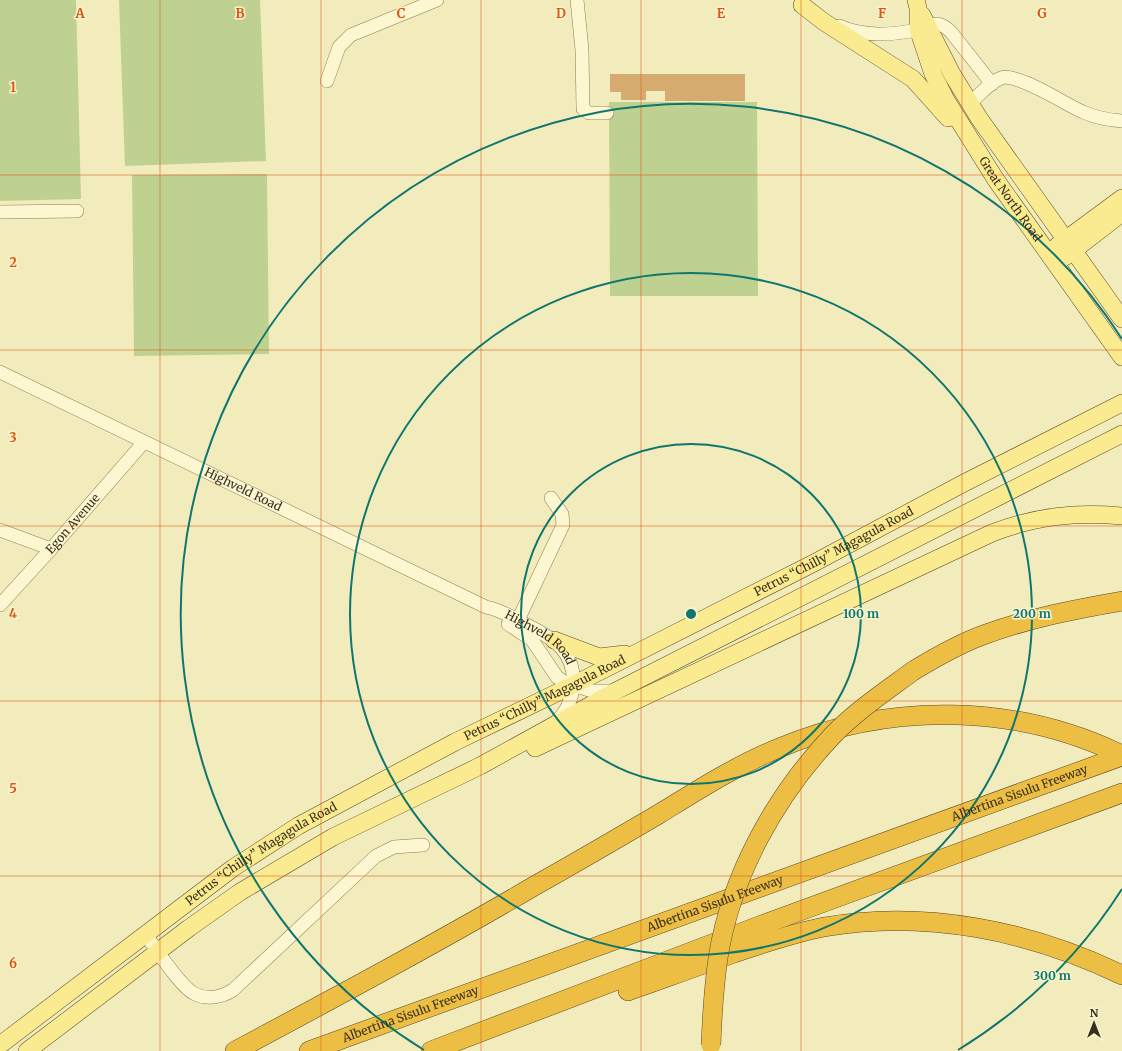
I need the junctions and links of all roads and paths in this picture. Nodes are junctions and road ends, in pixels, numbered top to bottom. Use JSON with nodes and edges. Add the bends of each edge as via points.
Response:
{"nodes":[{"id":1,"x":437,"y":0,"type":"edge"},
{"id":2,"x":577,"y":0,"type":"edge"},
{"id":3,"x":798,"y":2,"type":"edge"},
{"id":4,"x":917,"y":4,"type":"edge"},
{"id":5,"x":923,"y":28,"type":"junction"},
{"id":6,"x":327,"y":81,"type":"dead end"},
{"id":7,"x":992,"y":84,"type":"junction"},
{"id":8,"x":970,"y":104,"type":"junction"},
{"id":9,"x":607,"y":113,"type":"dead end"},
{"id":10,"x":1122,"y":121,"type":"edge"},
{"id":11,"x":973,"y":144,"type":"junction"},
{"id":12,"x":1122,"y":198,"type":"edge"},
{"id":13,"x":77,"y":211,"type":"dead end"},
{"id":14,"x":0,"y":212,"type":"edge"},
{"id":15,"x":1122,"y":214,"type":"edge"},
{"id":16,"x":1069,"y":244,"type":"junction"},
{"id":17,"x":1052,"y":259,"type":"junction"},
{"id":18,"x":1122,"y":318,"type":"edge"},
{"id":19,"x":1122,"y":357,"type":"edge"},
{"id":20,"x":0,"y":372,"type":"edge"},
{"id":21,"x":1122,"y":403,"type":"edge"},
{"id":22,"x":1122,"y":434,"type":"edge"},
{"id":23,"x":144,"y":442,"type":"junction"},
{"id":24,"x":551,"y":498,"type":"dead end"},
{"id":25,"x":1122,"y":516,"type":"edge"},
{"id":26,"x":0,"y":530,"type":"edge"},
{"id":27,"x":51,"y":549,"type":"junction"},
{"id":28,"x":1122,"y":601,"type":"edge"},
{"id":29,"x":0,"y":605,"type":"edge"},
{"id":30,"x":486,"y":607,"type":"junction"},
{"id":31,"x":518,"y":620,"type":"junction"},
{"id":32,"x":554,"y":640,"type":"junction"},
{"id":33,"x":639,"y":652,"type":"junction"},
{"id":34,"x":573,"y":685,"type":"junction"},
{"id":35,"x":618,"y":690,"type":"junction"},
{"id":36,"x":548,"y":729,"type":"junction"},
{"id":37,"x":1122,"y":755,"type":"edge"},
{"id":38,"x":480,"y":766,"type":"junction"},
{"id":39,"x":1122,"y":793,"type":"edge"},
{"id":40,"x":423,"y":845,"type":"dead end"},
{"id":41,"x":145,"y":934,"type":"junction"},
{"id":42,"x":158,"y":951,"type":"junction"},
{"id":43,"x":1122,"y":975,"type":"edge"},
{"id":44,"x":554,"y":1005,"type":"junction"},
{"id":45,"x":0,"y":1045,"type":"edge"},
{"id":46,"x":711,"y":1048,"type":"edge"},
{"id":47,"x":27,"y":1051,"type":"edge"},
{"id":48,"x":235,"y":1051,"type":"edge"},
{"id":49,"x":308,"y":1051,"type":"edge"},
{"id":50,"x":431,"y":1051,"type":"edge"}],
"edges":[{"from":1,"to":6,"type":"street","via":[[351,35],[339,47]]},
{"from":2,"to":9,"type":"street","via":[[582,50],[583,109],[589,113]]},
{"from":3,"to":5,"type":"street","via":[[838,26],[860,33]]},
{"from":3,"to":11,"type":"main road","via":[[824,22],[913,79],[965,139]]},
{"from":4,"to":5,"type":"main road"},
{"from":5,"to":7,"type":"street","via":[[939,24],[948,28]]},
{"from":5,"to":8,"type":"main road","name":"Great North Road"},
{"from":5,"to":11,"type":"main road","name":"Great North Road","via":[[940,87]]},
{"from":7,"to":8,"type":"street"},
{"from":7,"to":10,"type":"street","via":[[1002,78],[1010,78],[1033,86],[1083,113]]},
{"from":8,"to":16,"type":"main road","name":"Great North Road"},
{"from":11,"to":17,"type":"main road","name":"Great North Road"},
{"from":12,"to":16,"type":"main road"},
{"from":13,"to":14,"type":"street"},
{"from":15,"to":16,"type":"main road"},
{"from":16,"to":17,"type":"main road"},
{"from":16,"to":18,"type":"main road","name":"Great North Road"},
{"from":17,"to":19,"type":"main road","name":"Great North Road"},
{"from":20,"to":23,"type":"street","name":"Highveld Road"},
{"from":21,"to":33,"type":"main road","name":"Petrus “Chilly” Magagula Road"},
{"from":22,"to":35,"type":"main road","name":"Petrus “Chilly” Magagula Road"},
{"from":23,"to":27,"type":"street","name":"Egon Avenue"},
{"from":23,"to":30,"type":"street","name":"Highveld Road"},
{"from":24,"to":31,"type":"street","via":[[562,514],[563,525]]},
{"from":25,"to":38,"type":"main road","via":[[1076,514],[1019,522],[519,755]]},
{"from":26,"to":27,"type":"street"},
{"from":27,"to":29,"type":"street","name":"Egon Avenue"},
{"from":28,"to":46,"type":"highway","bridge":true,"via":[[1034,619],[986,634],[946,652],[913,671],[874,699],[834,734],[780,801],[761,834],[741,878],[718,957],[712,1006]]},
{"from":30,"to":31,"type":"street","name":"Highveld Road","via":[[497,609]]},
{"from":30,"to":34,"type":"street","name":"Highveld Road","via":[[495,616],[532,640],[557,678]]},
{"from":31,"to":32,"type":"street","name":"Highveld Road"},
{"from":32,"to":33,"type":"main road","via":[[599,657]]},
{"from":32,"to":34,"type":"street","name":"Highveld Road","via":[[562,647],[569,660]]},
{"from":33,"to":34,"type":"main road","name":"Petrus “Chilly” Magagula Road"},
{"from":34,"to":35,"type":"street","name":"Highveld Road","via":[[592,691]]},
{"from":34,"to":36,"type":"street","name":"Highveld Road","via":[[566,711]]},
{"from":34,"to":41,"type":"main road","name":"Petrus “Chilly” Magagula Road","via":[[455,742],[298,826],[234,868]]},
{"from":35,"to":36,"type":"main road","name":"Petrus “Chilly” Magagula Road"},
{"from":36,"to":38,"type":"main road","name":"Petrus “Chilly” Magagula Road"},
{"from":37,"to":48,"type":"highway","via":[[1102,745],[1043,725],[983,716],[907,716],[872,721],[810,736],[750,761],[426,949]]},
{"from":37,"to":49,"type":"highway","name":"Albertina Sisulu Freeway"},
{"from":38,"to":42,"type":"main road","name":"Petrus “Chilly” Magagula Road","via":[[295,858],[240,892]]},
{"from":39,"to":44,"type":"highway","via":[[759,926]]},
{"from":40,"to":42,"type":"street","via":[[394,847],[376,856],[234,990],[225,995],[202,997],[193,994],[178,979]]},
{"from":41,"to":42,"type":"street"},
{"from":41,"to":45,"type":"main road","name":"Petrus “Chilly” Magagula Road"},
{"from":42,"to":47,"type":"main road","name":"Petrus “Chilly” Magagula Road"},
{"from":43,"to":44,"type":"highway","via":[[1059,948],[991,930],[926,922],[855,923],[801,932],[759,944],[588,1005]]},
{"from":44,"to":50,"type":"highway"}]}
